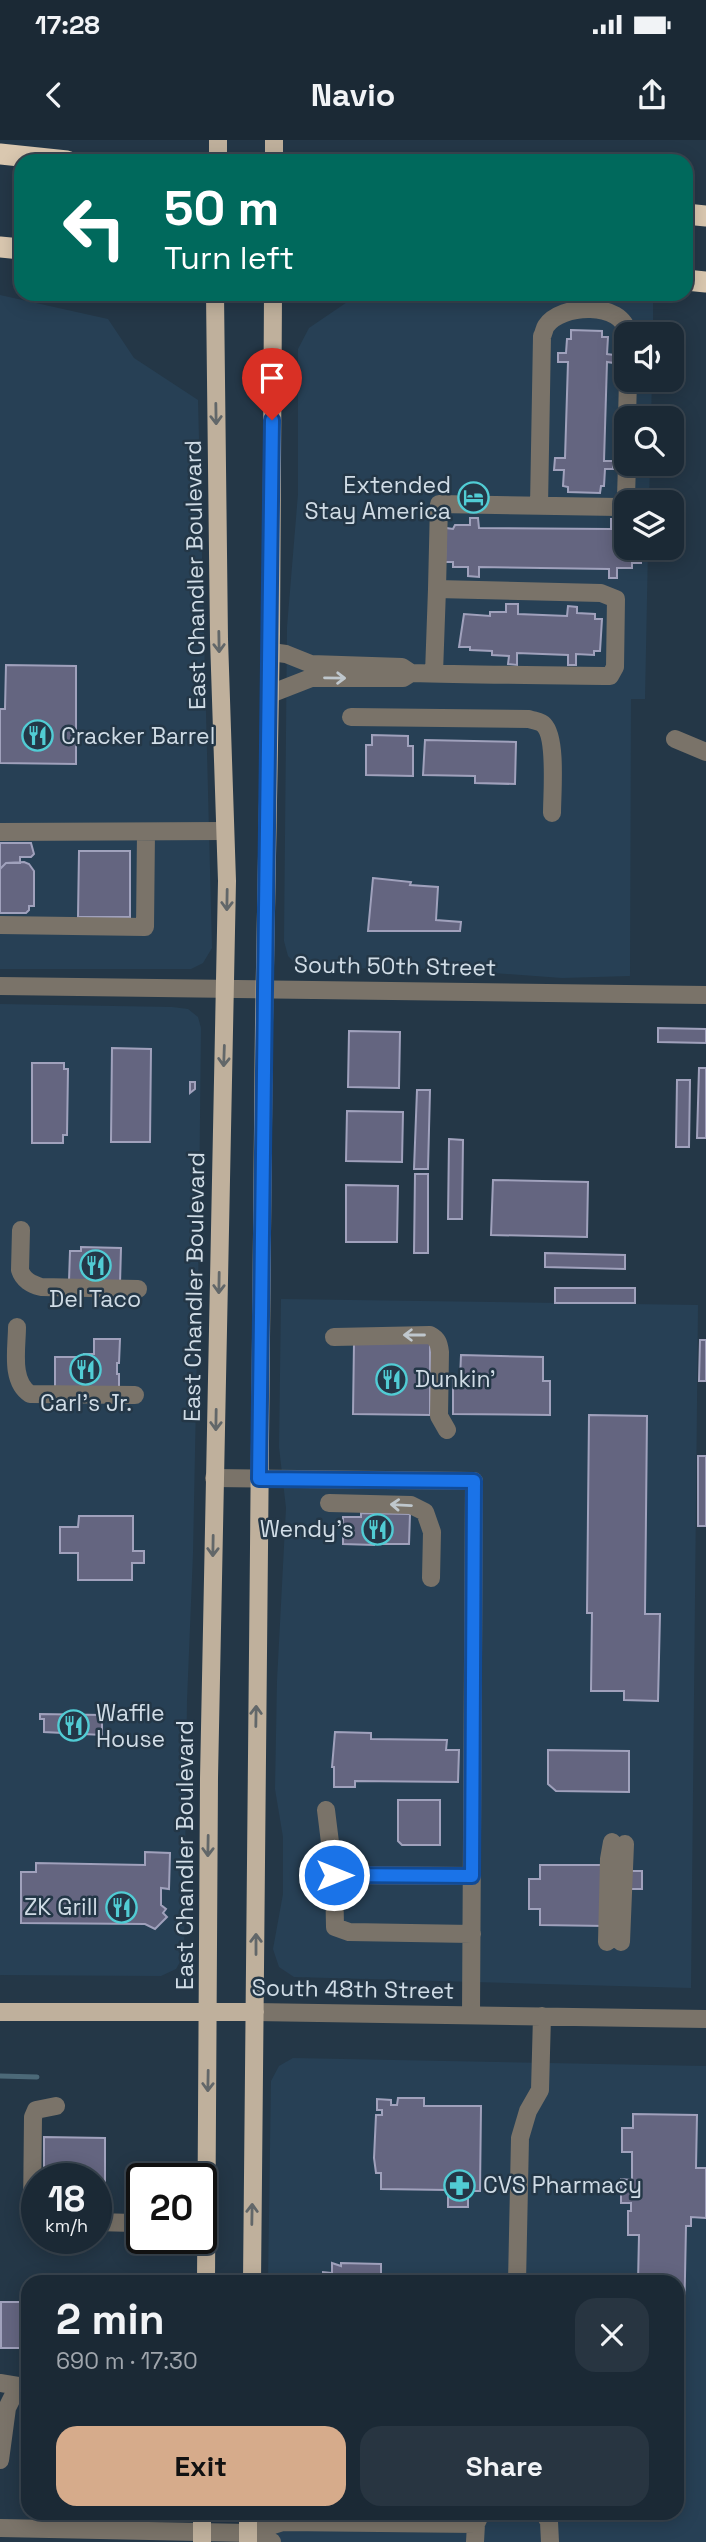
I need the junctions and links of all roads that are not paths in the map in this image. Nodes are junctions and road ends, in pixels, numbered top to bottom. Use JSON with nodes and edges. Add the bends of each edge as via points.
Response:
{"nodes":[{"id":1,"x":215,"y":301,"type":"edge"},
{"id":2,"x":273,"y":301,"type":"edge"},
{"id":3,"x":621,"y":322,"type":"edge"},
{"id":4,"x":627,"y":476,"type":"edge"},
{"id":5,"x":539,"y":506,"type":"junction"},
{"id":6,"x":437,"y":589,"type":"junction"},
{"id":7,"x":271,"y":652,"type":"junction"},
{"id":8,"x":363,"y":672,"type":"junction"},
{"id":9,"x":434,"y":673,"type":"junction"},
{"id":10,"x":270,"y":694,"type":"junction"},
{"id":11,"x":351,"y":723,"type":"dead end"},
{"id":12,"x":675,"y":739,"type":"dead end"},
{"id":13,"x":706,"y":751,"type":"edge"},
{"id":14,"x":552,"y":813,"type":"dead end"},
{"id":15,"x":225,"y":831,"type":"junction"},
{"id":16,"x":0,"y":832,"type":"edge"},
{"id":17,"x":146,"y":832,"type":"junction"},
{"id":18,"x":0,"y":925,"type":"edge"},
{"id":19,"x":0,"y":986,"type":"edge"},
{"id":20,"x":225,"y":988,"type":"junction"},
{"id":21,"x":265,"y":988,"type":"junction"},
{"id":22,"x":706,"y":995,"type":"edge"},
{"id":23,"x":21,"y":1230,"type":"dead end"},
{"id":24,"x":138,"y":1289,"type":"dead end"},
{"id":25,"x":17,"y":1327,"type":"dead end"},
{"id":26,"x":334,"y":1337,"type":"dead end"},
{"id":27,"x":135,"y":1395,"type":"dead end"},
{"id":28,"x":447,"y":1430,"type":"dead end"},
{"id":29,"x":214,"y":1478,"type":"junction"},
{"id":30,"x":259,"y":1479,"type":"junction"},
{"id":31,"x":329,"y":1503,"type":"dead end"},
{"id":32,"x":431,"y":1578,"type":"dead end"},
{"id":33,"x":326,"y":1810,"type":"dead end"},
{"id":34,"x":622,"y":1844,"type":"dead end"},
{"id":35,"x":334,"y":1875,"type":"junction"},
{"id":36,"x":472,"y":1876,"type":"junction"},
{"id":37,"x":472,"y":1934,"type":"junction"},
{"id":38,"x":618,"y":1941,"type":"dead end"},
{"id":39,"x":0,"y":2012,"type":"edge"},
{"id":40,"x":255,"y":2012,"type":"junction"},
{"id":41,"x":208,"y":2013,"type":"junction"},
{"id":42,"x":471,"y":2015,"type":"junction"},
{"id":43,"x":542,"y":2016,"type":"junction"},
{"id":44,"x":706,"y":2019,"type":"edge"},
{"id":45,"x":56,"y":2105,"type":"dead end"},
{"id":46,"x":33,"y":2163,"type":"edge"},
{"id":47,"x":206,"y":2275,"type":"edge"},
{"id":48,"x":251,"y":2275,"type":"edge"},
{"id":49,"x":517,"y":2275,"type":"edge"},
{"id":50,"x":0,"y":2383,"type":"edge"},
{"id":51,"x":0,"y":2460,"type":"edge"},
{"id":52,"x":248,"y":2520,"type":"edge"},
{"id":53,"x":548,"y":2520,"type":"edge"},
{"id":54,"x":478,"y":2526,"type":"edge"},
{"id":55,"x":0,"y":2528,"type":"edge"},
{"id":56,"x":202,"y":2537,"type":"edge"},
{"id":57,"x":248,"y":2538,"type":"edge"},
{"id":58,"x":272,"y":2542,"type":"edge"},
{"id":59,"x":550,"y":2542,"type":"edge"}],
"edges":[{"from":1,"to":15,"type":"main road","name":"East Chandler Boulevard","one_way":true},
{"from":2,"to":7,"type":"main road"},
{"from":3,"to":5,"type":"street","via":[[614,313],[594,308],[562,313],[547,324],[542,336]]},
{"from":4,"to":5,"type":"street","via":[[626,497],[618,507]]},
{"from":5,"to":6,"type":"street","via":[[439,504]]},
{"from":6,"to":9,"type":"street"},
{"from":6,"to":9,"type":"street","via":[[601,593],[616,599],[615,667],[610,676]]},
{"from":7,"to":8,"type":"street"},
{"from":7,"to":10,"type":"main road"},
{"from":8,"to":9,"type":"street","via":[[403,678],[411,673]]},
{"from":10,"to":8,"type":"street","one_way":true,"via":[[311,678]]},
{"from":10,"to":21,"type":"main road"},
{"from":11,"to":14,"type":"street","via":[[529,719],[546,726]]},
{"from":12,"to":13,"type":"street"},
{"from":15,"to":17,"type":"street"},
{"from":15,"to":20,"type":"main road","name":"East Chandler Boulevard","one_way":true},
{"from":16,"to":17,"type":"street"},
{"from":17,"to":18,"type":"street","via":[[145,927]]},
{"from":19,"to":20,"type":"street","name":"South 50th Street"},
{"from":20,"to":21,"type":"street","name":"South 50th Street"},
{"from":20,"to":29,"type":"main road","name":"East Chandler Boulevard","one_way":true},
{"from":21,"to":22,"type":"street","name":"South 50th Street"},
{"from":21,"to":30,"type":"main road"},
{"from":23,"to":24,"type":"street","via":[[21,1275],[32,1284]]},
{"from":25,"to":27,"type":"street","via":[[17,1377],[30,1394]]},
{"from":28,"to":26,"type":"street","one_way":true,"via":[[439,1416],[440,1352],[435,1337]]},
{"from":29,"to":30,"type":"street"},
{"from":29,"to":41,"type":"main road","name":"East Chandler Boulevard","one_way":true},
{"from":30,"to":36,"type":"street","via":[[474,1481]]},
{"from":40,"to":30,"type":"main road","one_way":true},
{"from":32,"to":31,"type":"street","one_way":true,"via":[[432,1532],[425,1512],[411,1505]]},
{"from":33,"to":35,"type":"street"},
{"from":34,"to":38,"type":"street"},
{"from":35,"to":36,"type":"street"},
{"from":35,"to":37,"type":"street","via":[[335,1927],[349,1932]]},
{"from":36,"to":37,"type":"street"},
{"from":37,"to":42,"type":"street"},
{"from":39,"to":41,"type":"main road","name":"South 48th Street"},
{"from":40,"to":41,"type":"main road","name":"South 48th Street"},
{"from":40,"to":42,"type":"street","name":"South 48th Street"},
{"from":48,"to":40,"type":"main road","one_way":true},
{"from":41,"to":47,"type":"main road","name":"East Chandler Boulevard","one_way":true},
{"from":42,"to":43,"type":"street","name":"South 48th Street"},
{"from":43,"to":44,"type":"street","name":"South 48th Street"},
{"from":43,"to":49,"type":"street","via":[[540,2090],[520,2138]]},
{"from":45,"to":46,"type":"street","via":[[36,2110],[33,2116]]},
{"from":50,"to":51,"type":"street","via":[[18,2386],[7,2408]]},
{"from":52,"to":57,"type":"main road"},
{"from":53,"to":59,"type":"street"},
{"from":54,"to":57,"type":"street","via":[[283,2522]]},
{"from":55,"to":56,"type":"street"},
{"from":56,"to":57,"type":"street"},
{"from":57,"to":58,"type":"street"}]}
